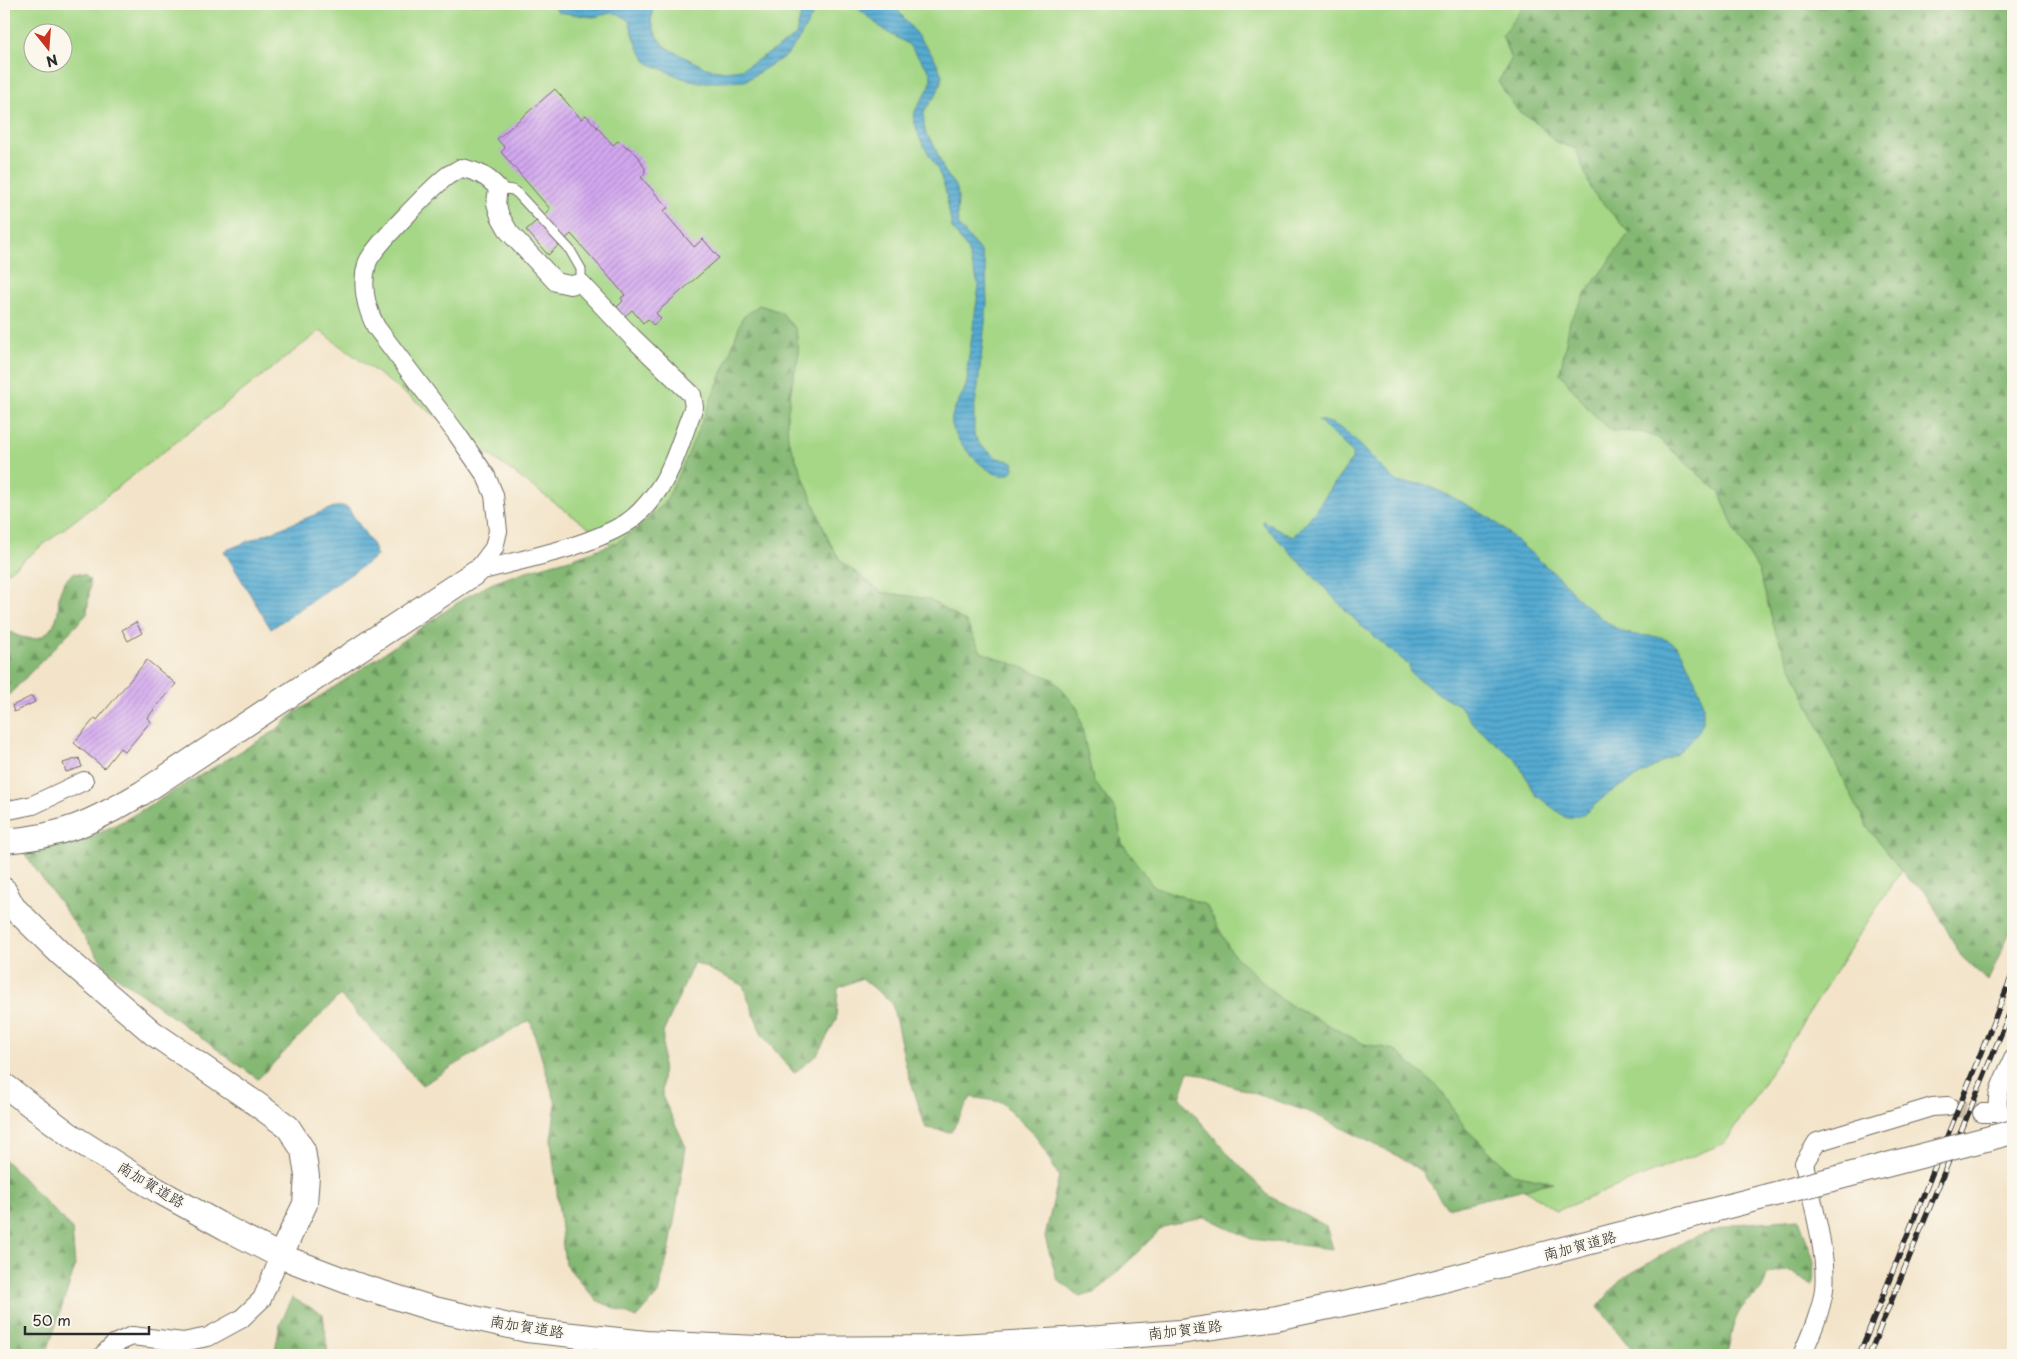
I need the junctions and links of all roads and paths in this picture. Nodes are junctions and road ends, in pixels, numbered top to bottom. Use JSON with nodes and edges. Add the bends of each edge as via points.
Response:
{"nodes":[{"id":1,"x":498,"y":188,"type":"junction"},
{"id":2,"x":581,"y":283,"type":"junction"},
{"id":3,"x":476,"y":572,"type":"junction"},
{"id":4,"x":84,"y":781,"type":"dead end"},
{"id":5,"x":4,"y":811,"type":"edge"},
{"id":6,"x":4,"y":841,"type":"edge"},
{"id":7,"x":4,"y":890,"type":"edge"},
{"id":8,"x":2013,"y":1059,"type":"edge"},
{"id":9,"x":4,"y":1085,"type":"edge"},
{"id":10,"x":1948,"y":1106,"type":"tunnel mouth"},
{"id":11,"x":1982,"y":1113,"type":"tunnel mouth"},
{"id":12,"x":2009,"y":1125,"type":"edge"},
{"id":13,"x":280,"y":1256,"type":"junction"},
{"id":14,"x":103,"y":1355,"type":"edge"},
{"id":15,"x":1802,"y":1355,"type":"edge"}],
"edges":[{"from":1,"to":2,"type":"lane","via":[[518,194],[570,250],[581,269]]},
{"from":1,"to":2,"type":"street","via":[[496,202],[508,232],[556,282]]},
{"from":1,"to":3,"type":"street","via":[[477,171],[461,168],[449,175],[389,234],[367,262],[364,287],[369,313],[376,327],[457,434],[486,476],[494,496],[498,531],[494,548]]},
{"from":2,"to":3,"type":"street","via":[[692,395],[694,407],[660,486],[626,523],[584,542]]},
{"from":3,"to":6,"type":"main road","via":[[101,817],[62,832]]},
{"from":4,"to":5,"type":"street","via":[[33,805]]},
{"from":7,"to":13,"type":"main road","via":[[13,907],[61,954],[153,1033],[288,1128],[302,1150],[308,1176],[305,1204]]},
{"from":8,"to":12,"type":"street","via":[[1997,1104]]},
{"from":9,"to":13,"type":"main road","name":"南加賀道路","via":[[70,1135],[157,1190]]},
{"from":10,"to":15,"type":"street","via":[[1932,1107],[1817,1142],[1804,1163],[1824,1260],[1824,1288],[1817,1319]]},
{"from":11,"to":12,"type":"street"},
{"from":12,"to":13,"type":"main road","name":"南加賀道路","bridge":true,"via":[[1779,1193],[1396,1293],[1276,1318],[1180,1332],[923,1348],[665,1344],[527,1330],[434,1309]]},
{"from":13,"to":14,"type":"street","via":[[262,1298],[241,1320],[208,1338],[183,1342],[132,1336],[114,1344]]}]}
